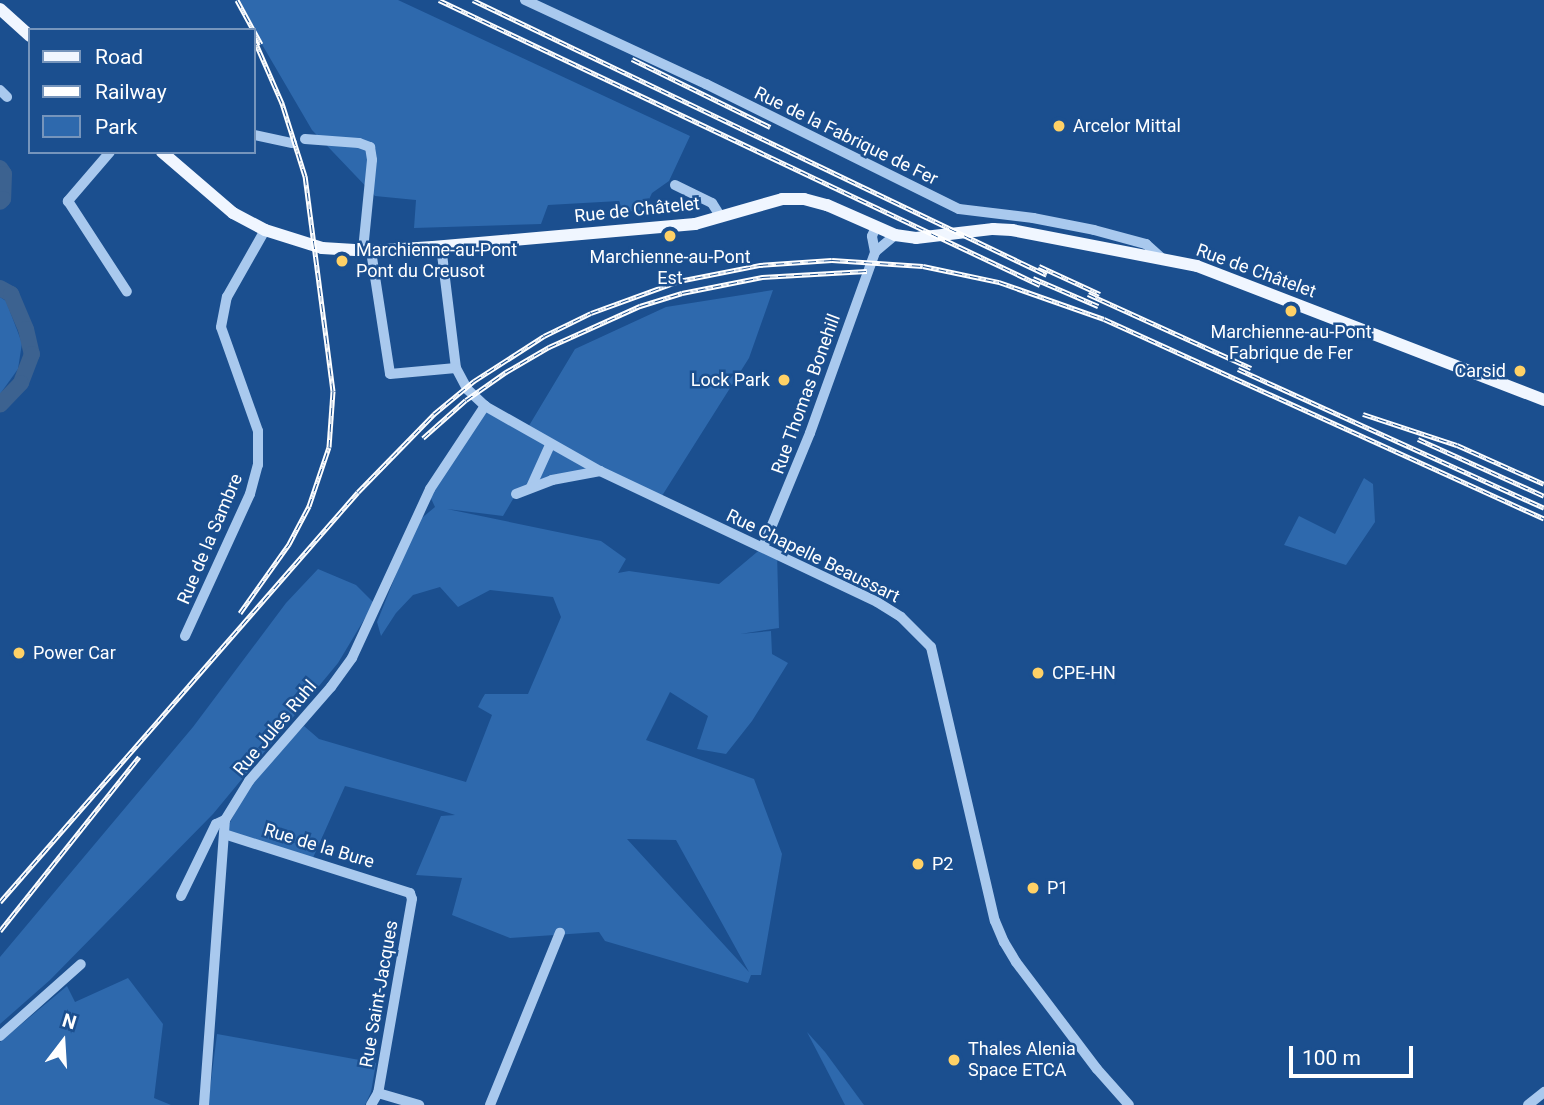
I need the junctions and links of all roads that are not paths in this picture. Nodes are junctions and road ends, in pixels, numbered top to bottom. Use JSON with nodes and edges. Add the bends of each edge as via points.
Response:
{"nodes":[{"id":1,"x":525,"y":0,"type":"edge"},
{"id":2,"x":0,"y":9,"type":"edge"},
{"id":3,"x":28,"y":34,"type":"edge"},
{"id":4,"x":256,"y":135,"type":"edge"},
{"id":5,"x":305,"y":139,"type":"dead end"},
{"id":6,"x":292,"y":143,"type":"dead end"},
{"id":7,"x":108,"y":154,"type":"edge"},
{"id":8,"x":164,"y":154,"type":"edge"},
{"id":9,"x":675,"y":185,"type":"dead end"},
{"id":10,"x":720,"y":216,"type":"junction"},
{"id":11,"x":876,"y":227,"type":"junction"},
{"id":12,"x":265,"y":230,"type":"junction"},
{"id":13,"x":895,"y":235,"type":"junction"},
{"id":14,"x":441,"y":246,"type":"junction"},
{"id":15,"x":367,"y":250,"type":"junction"},
{"id":16,"x":875,"y":252,"type":"junction"},
{"id":17,"x":1164,"y":260,"type":"junction"},
{"id":18,"x":127,"y":292,"type":"dead end"},
{"id":19,"x":456,"y":368,"type":"junction"},
{"id":20,"x":1544,"y":400,"type":"edge"},
{"id":21,"x":485,"y":406,"type":"junction"},
{"id":22,"x":550,"y":445,"type":"junction"},
{"id":23,"x":600,"y":471,"type":"junction"},
{"id":24,"x":530,"y":488,"type":"junction"},
{"id":25,"x":516,"y":494,"type":"dead end"},
{"id":26,"x":763,"y":547,"type":"junction"},
{"id":27,"x":185,"y":636,"type":"dead end"},
{"id":28,"x":225,"y":820,"type":"junction"},
{"id":29,"x":224,"y":834,"type":"junction"},
{"id":30,"x":405,"y":889,"type":"joint"},
{"id":31,"x":181,"y":896,"type":"dead end"},
{"id":32,"x":560,"y":933,"type":"dead end"},
{"id":33,"x":81,"y":964,"type":"dead end"},
{"id":34,"x":0,"y":1036,"type":"edge"},
{"id":35,"x":1544,"y":1092,"type":"edge"},
{"id":36,"x":377,"y":1093,"type":"junction"},
{"id":37,"x":204,"y":1105,"type":"edge"},
{"id":38,"x":371,"y":1105,"type":"edge"},
{"id":39,"x":419,"y":1105,"type":"edge"},
{"id":40,"x":490,"y":1105,"type":"edge"},
{"id":41,"x":1129,"y":1105,"type":"edge"},
{"id":42,"x":1528,"y":1105,"type":"edge"}],
"edges":[{"from":1,"to":17,"type":"street","name":"Rue de la Fabrique de Fer","via":[[959,209],[1094,230],[1146,244]]},
{"from":2,"to":3,"type":"main road"},
{"from":4,"to":6,"type":"street"},
{"from":5,"to":15,"type":"street","via":[[359,142],[370,148]]},
{"from":7,"to":18,"type":"street","via":[[68,201]]},
{"from":8,"to":12,"type":"main road","name":"Rue de Châtelet","via":[[233,213]]},
{"from":9,"to":10,"type":"street","via":[[712,203]]},
{"from":10,"to":11,"type":"main road","name":"Rue de Châtelet","via":[[782,199],[804,199]]},
{"from":10,"to":14,"type":"main road","name":"Rue de Châtelet","via":[[695,224]]},
{"from":11,"to":13,"type":"main road","name":"Rue de Châtelet"},
{"from":11,"to":16,"type":"street","name":"Rue Thomas Bonehill","via":[[872,236]]},
{"from":12,"to":15,"type":"main road","name":"Rue de Châtelet","via":[[322,247]]},
{"from":12,"to":27,"type":"street","name":"Rue de la Sambre","via":[[230,293],[222,319],[223,339],[258,431],[258,465],[250,494]]},
{"from":13,"to":16,"type":"street"},
{"from":13,"to":17,"type":"main road","name":"Rue de Châtelet","via":[[924,238],[993,229]]},
{"from":14,"to":15,"type":"main road","name":"Rue de Châtelet"},
{"from":14,"to":19,"type":"street","name":"Rue Chapelle Beaussart"},
{"from":15,"to":19,"type":"street","via":[[390,374]]},
{"from":16,"to":26,"type":"street","name":"Rue Thomas Bonehill"},
{"from":17,"to":20,"type":"main road","name":"Rue de Châtelet","via":[[1210,270]]},
{"from":19,"to":21,"type":"street","name":"Rue Chapelle Beaussart","via":[[467,389]]},
{"from":21,"to":22,"type":"street","name":"Rue Chapelle Beaussart"},
{"from":21,"to":28,"type":"street","name":"Rue Jules Ruhl","via":[[430,489],[352,658],[249,781]]},
{"from":22,"to":23,"type":"street","name":"Rue Chapelle Beaussart"},
{"from":22,"to":24,"type":"street"},
{"from":23,"to":24,"type":"street"},
{"from":23,"to":26,"type":"street","name":"Rue Chapelle Beaussart"},
{"from":24,"to":25,"type":"street"},
{"from":26,"to":41,"type":"street","name":"Rue Chapelle Beaussart","via":[[877,602],[901,617],[931,647],[1001,935],[1016,962]]},
{"from":28,"to":29,"type":"street","name":"Rue Jules Ruhl"},
{"from":28,"to":31,"type":"street","via":[[216,824]]},
{"from":29,"to":30,"type":"street","name":"Rue de la Bure"},
{"from":29,"to":37,"type":"street","name":"Rue Jules Ruhl"},
{"from":30,"to":36,"type":"street","name":"Rue Saint-Jacques","via":[[412,899]]},
{"from":32,"to":40,"type":"street"},
{"from":33,"to":34,"type":"street"},
{"from":35,"to":42,"type":"street"},
{"from":36,"to":38,"type":"street","name":"Rue Saint-Jacques"},
{"from":36,"to":39,"type":"street"}]}
